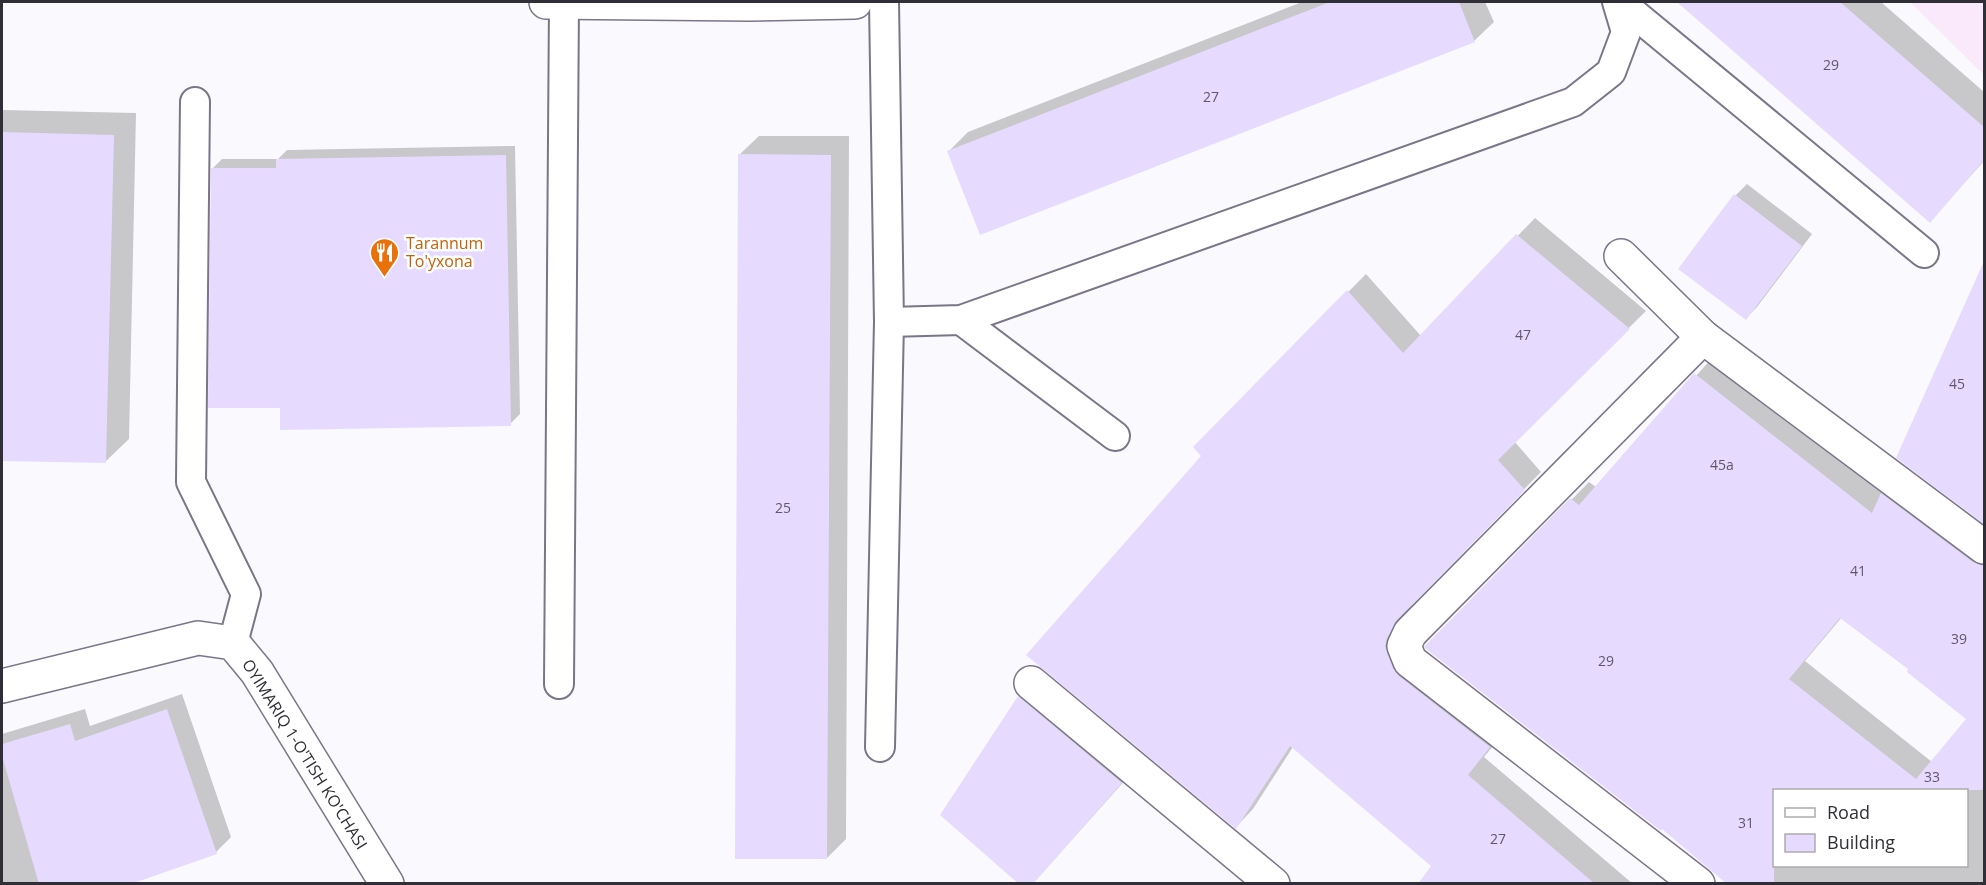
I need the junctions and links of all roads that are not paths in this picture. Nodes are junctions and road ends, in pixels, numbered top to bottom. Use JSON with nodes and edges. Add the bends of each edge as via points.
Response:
{"nodes":[{"id":1,"x":546,"y":2,"type":"edge"},
{"id":2,"x":564,"y":2,"type":"edge"},
{"id":3,"x":855,"y":2,"type":"edge"},
{"id":4,"x":884,"y":2,"type":"edge"},
{"id":5,"x":1618,"y":2,"type":"edge"},
{"id":6,"x":750,"y":3,"type":"edge"},
{"id":7,"x":195,"y":102,"type":"dead end"},
{"id":8,"x":1924,"y":253,"type":"dead end"},
{"id":9,"x":1621,"y":256,"type":"dead end"},
{"id":10,"x":961,"y":320,"type":"junction"},
{"id":11,"x":889,"y":322,"type":"junction"},
{"id":12,"x":1703,"y":337,"type":"junction"},
{"id":13,"x":1114,"y":436,"type":"dead end"},
{"id":14,"x":1984,"y":547,"type":"edge"},
{"id":15,"x":233,"y":643,"type":"junction"},
{"id":16,"x":1031,"y":683,"type":"dead end"},
{"id":17,"x":559,"y":684,"type":"dead end"},
{"id":18,"x":2,"y":686,"type":"edge"},
{"id":19,"x":880,"y":747,"type":"dead end"},
{"id":20,"x":387,"y":884,"type":"edge"},
{"id":21,"x":1273,"y":884,"type":"edge"},
{"id":22,"x":1698,"y":884,"type":"edge"}],
"edges":[{"from":1,"to":2,"type":"street"},
{"from":2,"to":6,"type":"street"},
{"from":2,"to":17,"type":"lane"},
{"from":3,"to":6,"type":"street"},
{"from":4,"to":11,"type":"lane"},
{"from":5,"to":8,"type":"lane"},
{"from":5,"to":10,"type":"lane","via":[[1626,32],[1611,72],[1573,102]]},
{"from":7,"to":15,"type":"lane","via":[[191,482],[246,594]]},
{"from":9,"to":12,"type":"street"},
{"from":10,"to":11,"type":"lane"},
{"from":10,"to":13,"type":"lane"},
{"from":11,"to":19,"type":"lane"},
{"from":12,"to":14,"type":"street"},
{"from":12,"to":22,"type":"street","via":[[1410,633],[1404,646],[1410,661]]},
{"from":15,"to":18,"type":"street","name":"OYIMARIQ 1-O'TISH KO'CHASI","via":[[198,638]]},
{"from":15,"to":20,"type":"street","name":"OYIMARIQ 1-O'TISH KO'CHASI","via":[[256,672]]},
{"from":16,"to":21,"type":"street"}]}
